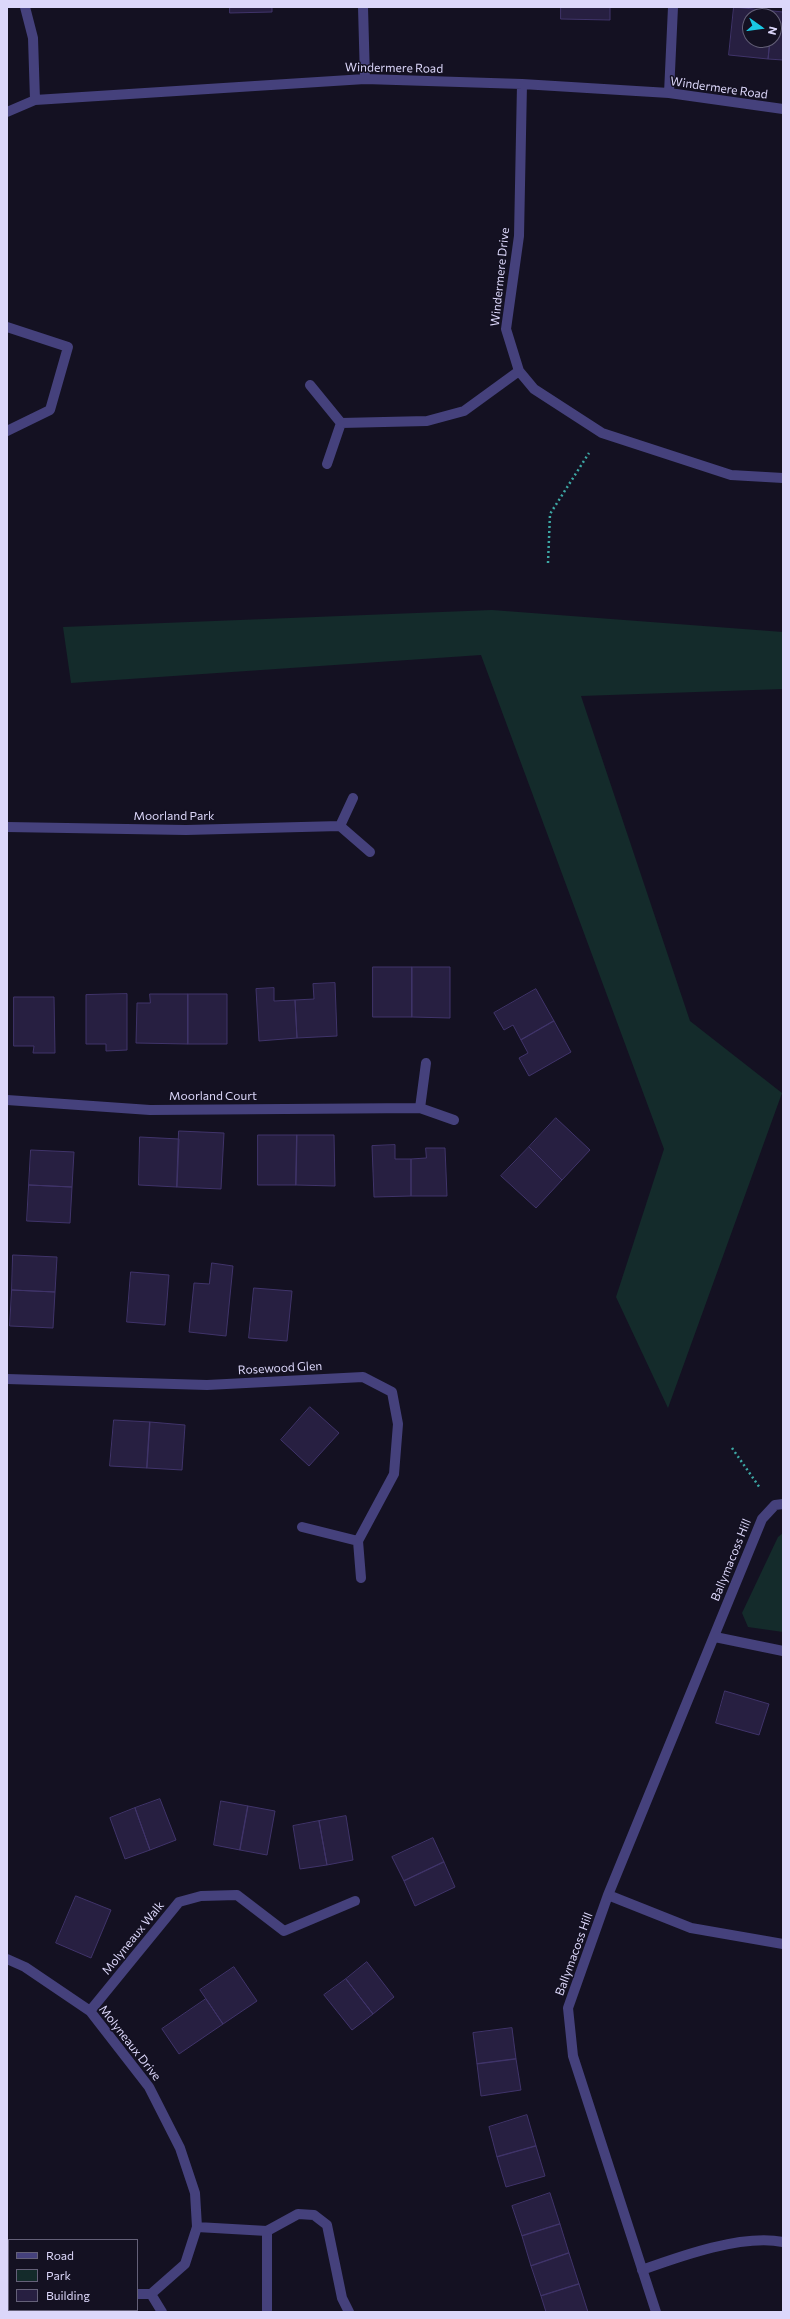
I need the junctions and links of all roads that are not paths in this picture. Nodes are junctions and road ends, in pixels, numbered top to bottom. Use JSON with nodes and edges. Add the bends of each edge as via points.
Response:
{"nodes":[{"id":1,"x":25,"y":7,"type":"edge"},
{"id":2,"x":363,"y":7,"type":"edge"},
{"id":3,"x":673,"y":7,"type":"edge"},
{"id":4,"x":365,"y":78,"type":"junction"},
{"id":5,"x":522,"y":84,"type":"junction"},
{"id":6,"x":669,"y":93,"type":"junction"},
{"id":7,"x":35,"y":100,"type":"junction"},
{"id":8,"x":783,"y":110,"type":"edge"},
{"id":9,"x":7,"y":112,"type":"edge"},
{"id":10,"x":7,"y":327,"type":"edge"},
{"id":11,"x":519,"y":371,"type":"junction"},
{"id":12,"x":310,"y":385,"type":"dead end"},
{"id":13,"x":341,"y":423,"type":"junction"},
{"id":14,"x":7,"y":431,"type":"edge"},
{"id":15,"x":327,"y":464,"type":"dead end"},
{"id":16,"x":783,"y":478,"type":"edge"},
{"id":17,"x":353,"y":798,"type":"dead end"},
{"id":18,"x":340,"y":826,"type":"junction"},
{"id":19,"x":7,"y":827,"type":"edge"},
{"id":20,"x":370,"y":852,"type":"dead end"},
{"id":21,"x":426,"y":1063,"type":"dead end"},
{"id":22,"x":7,"y":1100,"type":"edge"},
{"id":23,"x":420,"y":1108,"type":"junction"},
{"id":24,"x":454,"y":1120,"type":"dead end"},
{"id":25,"x":7,"y":1379,"type":"edge"},
{"id":26,"x":779,"y":1504,"type":"edge"},
{"id":27,"x":302,"y":1527,"type":"dead end"},
{"id":28,"x":358,"y":1541,"type":"junction"},
{"id":29,"x":361,"y":1578,"type":"dead end"},
{"id":30,"x":715,"y":1637,"type":"junction"},
{"id":31,"x":783,"y":1651,"type":"edge"},
{"id":32,"x":608,"y":1895,"type":"junction"},
{"id":33,"x":355,"y":1901,"type":"dead end"},
{"id":34,"x":783,"y":1944,"type":"edge"},
{"id":35,"x":7,"y":1959,"type":"edge"},
{"id":36,"x":90,"y":2011,"type":"junction"},
{"id":37,"x":197,"y":2227,"type":"junction"},
{"id":38,"x":267,"y":2232,"type":"junction"},
{"id":39,"x":783,"y":2242,"type":"edge"},
{"id":40,"x":642,"y":2270,"type":"junction"},
{"id":41,"x":138,"y":2294,"type":"edge"},
{"id":42,"x":151,"y":2294,"type":"junction"},
{"id":43,"x":162,"y":2312,"type":"edge"},
{"id":44,"x":267,"y":2312,"type":"edge"},
{"id":45,"x":349,"y":2312,"type":"edge"},
{"id":46,"x":656,"y":2312,"type":"edge"}],
"edges":[{"from":1,"to":7,"type":"street","via":[[33,38]]},
{"from":2,"to":4,"type":"street"},
{"from":3,"to":6,"type":"street"},
{"from":4,"to":5,"type":"street","name":"Windermere Road"},
{"from":4,"to":7,"type":"street","name":"Windermere Road"},
{"from":5,"to":6,"type":"street","name":"Windermere Road"},
{"from":5,"to":11,"type":"street","name":"Windermere Drive","via":[[519,236],[506,329]]},
{"from":6,"to":8,"type":"street","name":"Windermere Road"},
{"from":7,"to":9,"type":"street","name":"Windermere Road"},
{"from":10,"to":14,"type":"street","via":[[68,347],[50,410]]},
{"from":11,"to":13,"type":"street","via":[[464,411],[427,421]]},
{"from":11,"to":16,"type":"street","name":"Windermere Drive","via":[[534,389],[602,433],[731,474]]},
{"from":12,"to":13,"type":"street"},
{"from":13,"to":15,"type":"street"},
{"from":17,"to":18,"type":"street"},
{"from":18,"to":19,"type":"street","name":"Moorland Park","via":[[186,830]]},
{"from":18,"to":20,"type":"street"},
{"from":21,"to":23,"type":"street"},
{"from":22,"to":23,"type":"street","name":"Moorland Court","via":[[150,1110]]},
{"from":23,"to":24,"type":"street","name":"Moorland Court"},
{"from":25,"to":28,"type":"street","name":"Rosewood Glen","via":[[207,1385],[363,1377],[392,1392],[398,1424],[394,1474]]},
{"from":26,"to":30,"type":"street","name":"Ballymacoss Hill","via":[[762,1519]]},
{"from":27,"to":28,"type":"street"},
{"from":28,"to":29,"type":"street"},
{"from":30,"to":31,"type":"street"},
{"from":30,"to":32,"type":"street","name":"Ballymacoss Hill"},
{"from":32,"to":34,"type":"street","via":[[691,1928]]},
{"from":32,"to":40,"type":"street","name":"Ballymacoss Hill","via":[[568,2008],[573,2056]]},
{"from":33,"to":36,"type":"street","name":"Molyneaux Walk","via":[[284,1931],[237,1895],[201,1896],[179,1902]]},
{"from":35,"to":36,"type":"street","name":"Molyneaux Drive","via":[[25,1967]]},
{"from":36,"to":37,"type":"street","name":"Molyneaux Drive","via":[[149,2087],[180,2148],[195,2193]]},
{"from":37,"to":38,"type":"street"},
{"from":37,"to":42,"type":"street","name":"Molyneaux Drive","via":[[185,2264]]},
{"from":38,"to":44,"type":"street"},
{"from":38,"to":45,"type":"street","via":[[298,2214],[314,2215],[327,2226],[342,2298]]},
{"from":39,"to":40,"type":"street","via":[[767,2238],[702,2250]]},
{"from":40,"to":46,"type":"street","name":"Ballymacoss Hill"},
{"from":41,"to":42,"type":"street"},
{"from":42,"to":43,"type":"street"}]}
